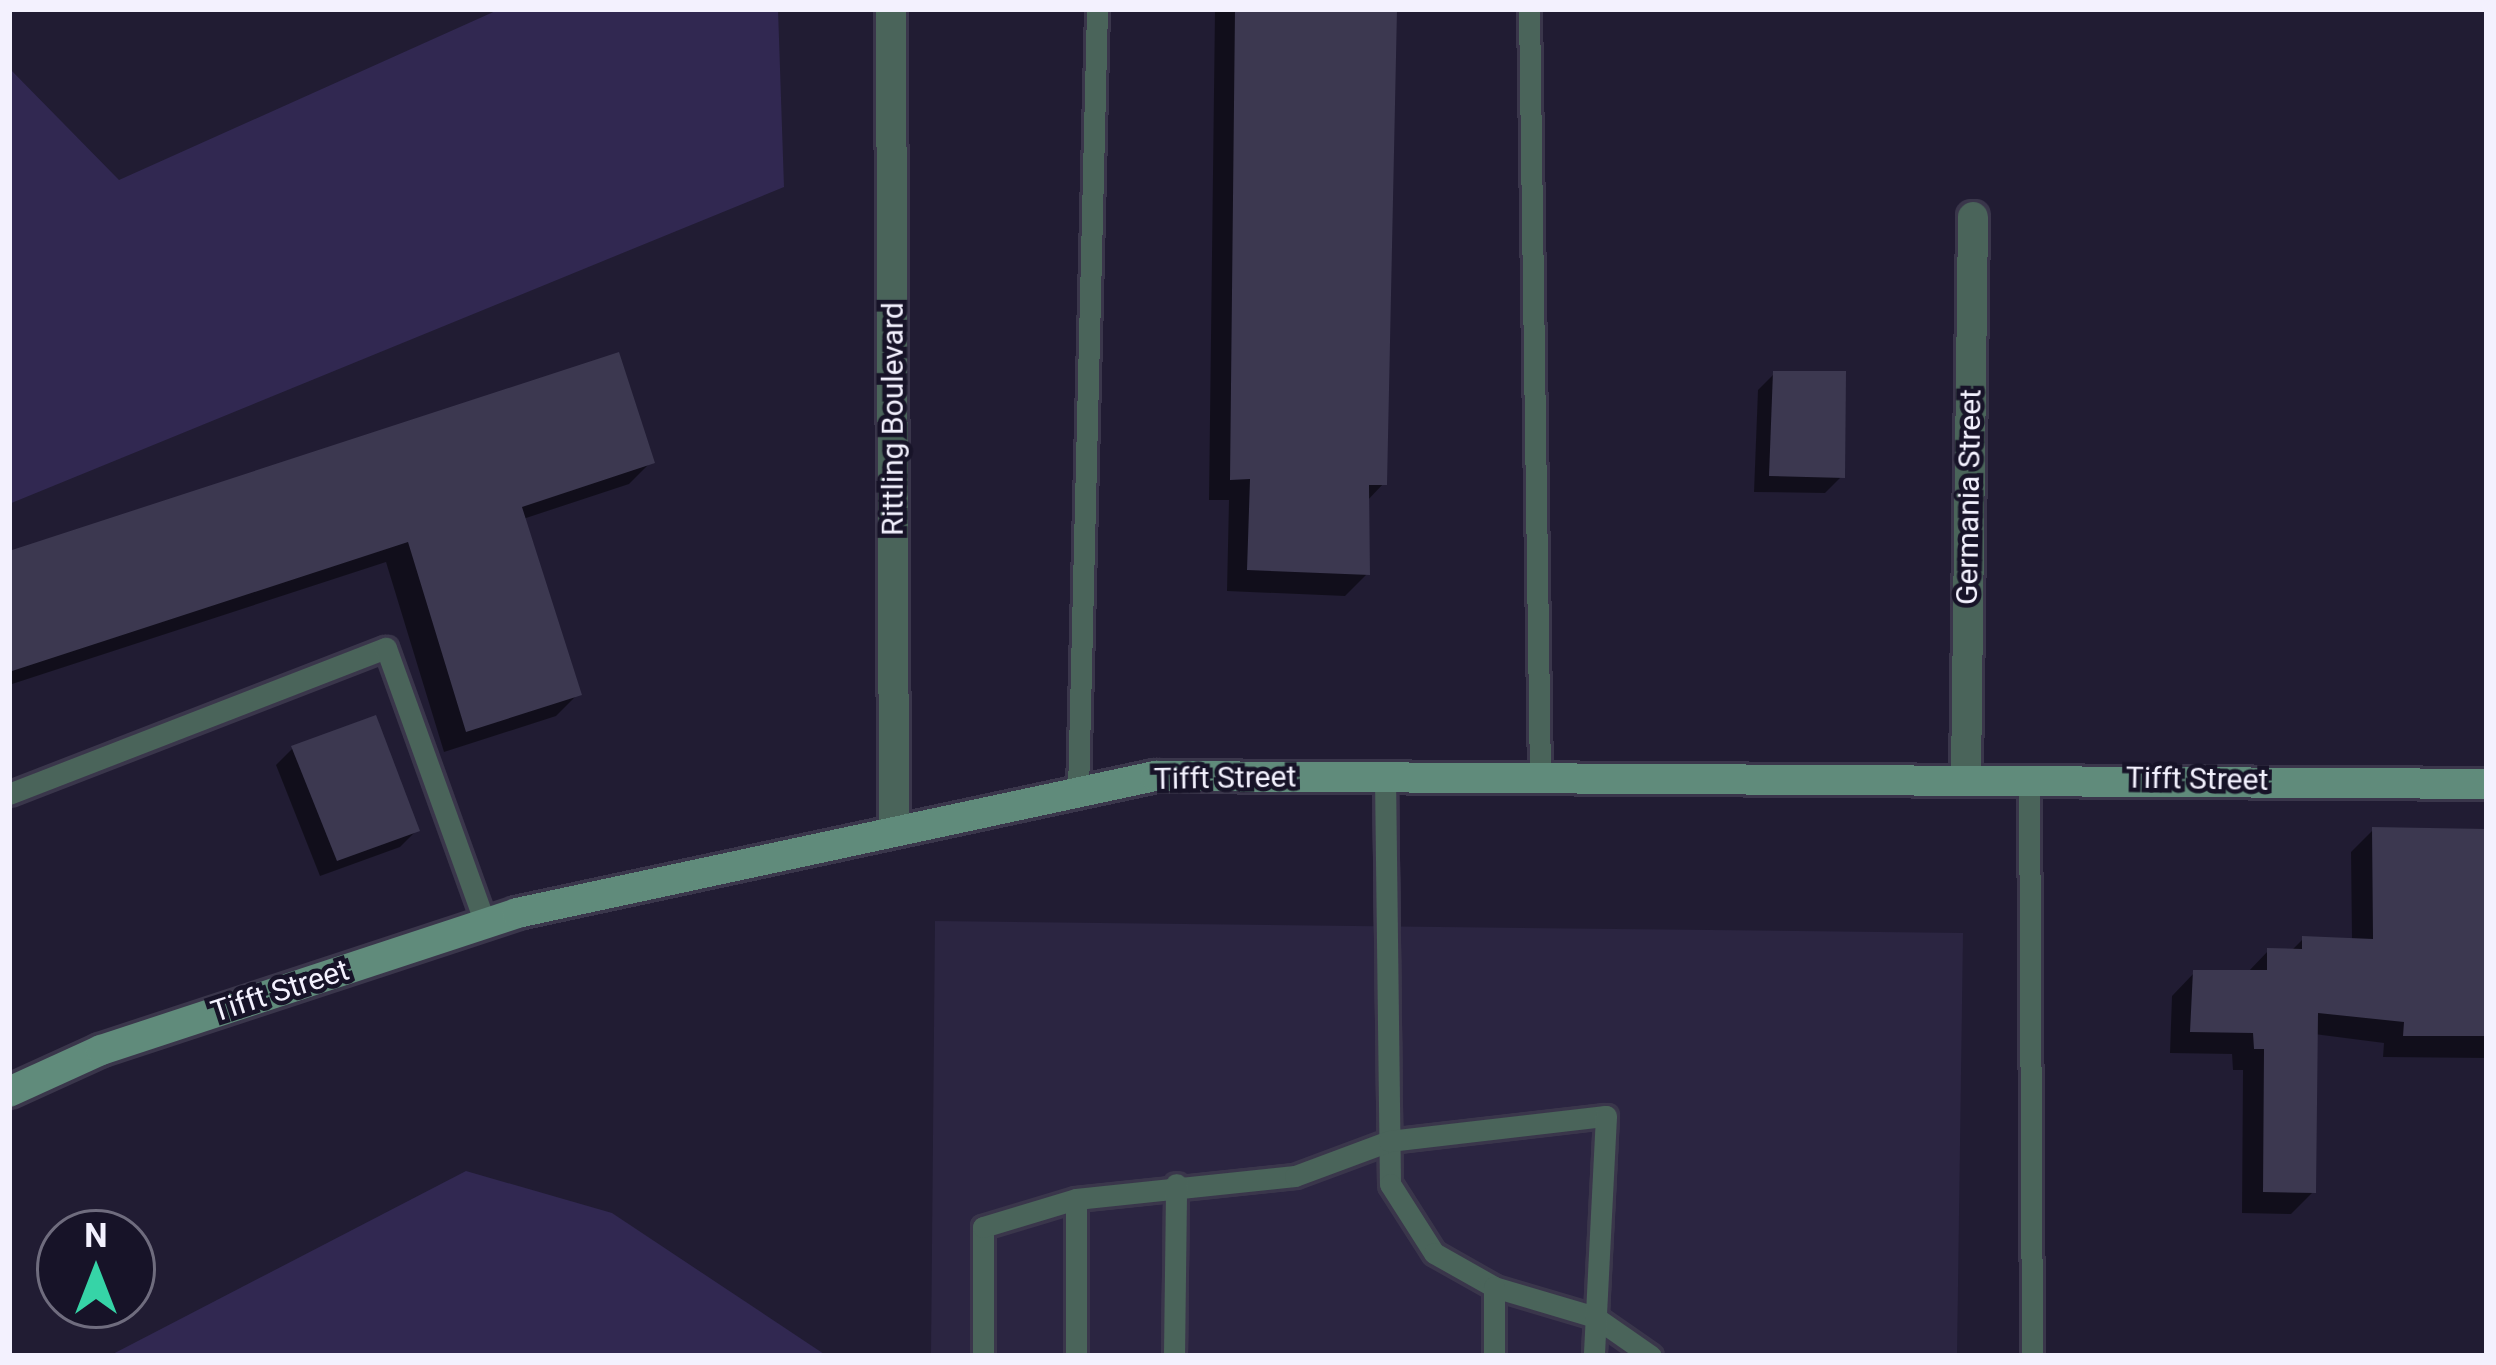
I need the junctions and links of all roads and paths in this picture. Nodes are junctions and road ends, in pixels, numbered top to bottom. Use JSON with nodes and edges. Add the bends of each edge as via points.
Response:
{"nodes":[{"id":1,"x":891,"y":9,"type":"edge"},
{"id":2,"x":1097,"y":9,"type":"edge"},
{"id":3,"x":1529,"y":9,"type":"edge"},
{"id":4,"x":1972,"y":217,"type":"dead end"},
{"id":5,"x":1384,"y":776,"type":"junction"},
{"id":6,"x":1540,"y":776,"type":"junction"},
{"id":7,"x":1966,"y":776,"type":"junction"},
{"id":8,"x":2030,"y":777,"type":"junction"},
{"id":9,"x":2487,"y":784,"type":"edge"},
{"id":10,"x":1078,"y":792,"type":"junction"},
{"id":11,"x":9,"y":794,"type":"edge"},
{"id":12,"x":894,"y":828,"type":"junction"},
{"id":13,"x":485,"y":923,"type":"junction"},
{"id":14,"x":9,"y":1092,"type":"edge"},
{"id":15,"x":1389,"y":1141,"type":"junction"},
{"id":16,"x":1176,"y":1184,"type":"junction"},
{"id":17,"x":1076,"y":1199,"type":"junction"},
{"id":18,"x":1494,"y":1287,"type":"junction"},
{"id":19,"x":1595,"y":1317,"type":"junction"},
{"id":20,"x":983,"y":1356,"type":"edge"},
{"id":21,"x":1076,"y":1356,"type":"edge"},
{"id":22,"x":1174,"y":1356,"type":"edge"},
{"id":23,"x":1494,"y":1356,"type":"edge"},
{"id":24,"x":1594,"y":1356,"type":"edge"},
{"id":25,"x":1652,"y":1356,"type":"edge"},
{"id":26,"x":2032,"y":1356,"type":"edge"}],
"edges":[{"from":1,"to":12,"type":"street","name":"Rittling Boulevard"},
{"from":2,"to":10,"type":"lane"},
{"from":3,"to":6,"type":"lane"},
{"from":4,"to":7,"type":"street","name":"Germania Street"},
{"from":5,"to":6,"type":"street","name":"Tifft Street"},
{"from":5,"to":10,"type":"street","name":"Tifft Street","via":[[1155,776]]},
{"from":5,"to":15,"type":"lane"},
{"from":6,"to":7,"type":"street","name":"Tifft Street"},
{"from":7,"to":8,"type":"street","name":"Tifft Street"},
{"from":8,"to":9,"type":"street","name":"Tifft Street"},
{"from":8,"to":26,"type":"lane"},
{"from":10,"to":12,"type":"street","name":"Tifft Street"},
{"from":11,"to":13,"type":"lane","via":[[386,649]]},
{"from":12,"to":13,"type":"street","name":"Tifft Street"},
{"from":13,"to":14,"type":"street","name":"Tifft Street","via":[[101,1050]]},
{"from":15,"to":16,"type":"lane","via":[[1295,1176]]},
{"from":15,"to":18,"type":"lane","via":[[1390,1184],[1434,1253]]},
{"from":15,"to":19,"type":"lane","via":[[1606,1116]]},
{"from":16,"to":17,"type":"lane"},
{"from":16,"to":22,"type":"lane"},
{"from":17,"to":20,"type":"lane","via":[[983,1227]]},
{"from":17,"to":21,"type":"lane"},
{"from":18,"to":19,"type":"lane"},
{"from":18,"to":23,"type":"lane"},
{"from":19,"to":24,"type":"lane"},
{"from":19,"to":25,"type":"lane"}]}
